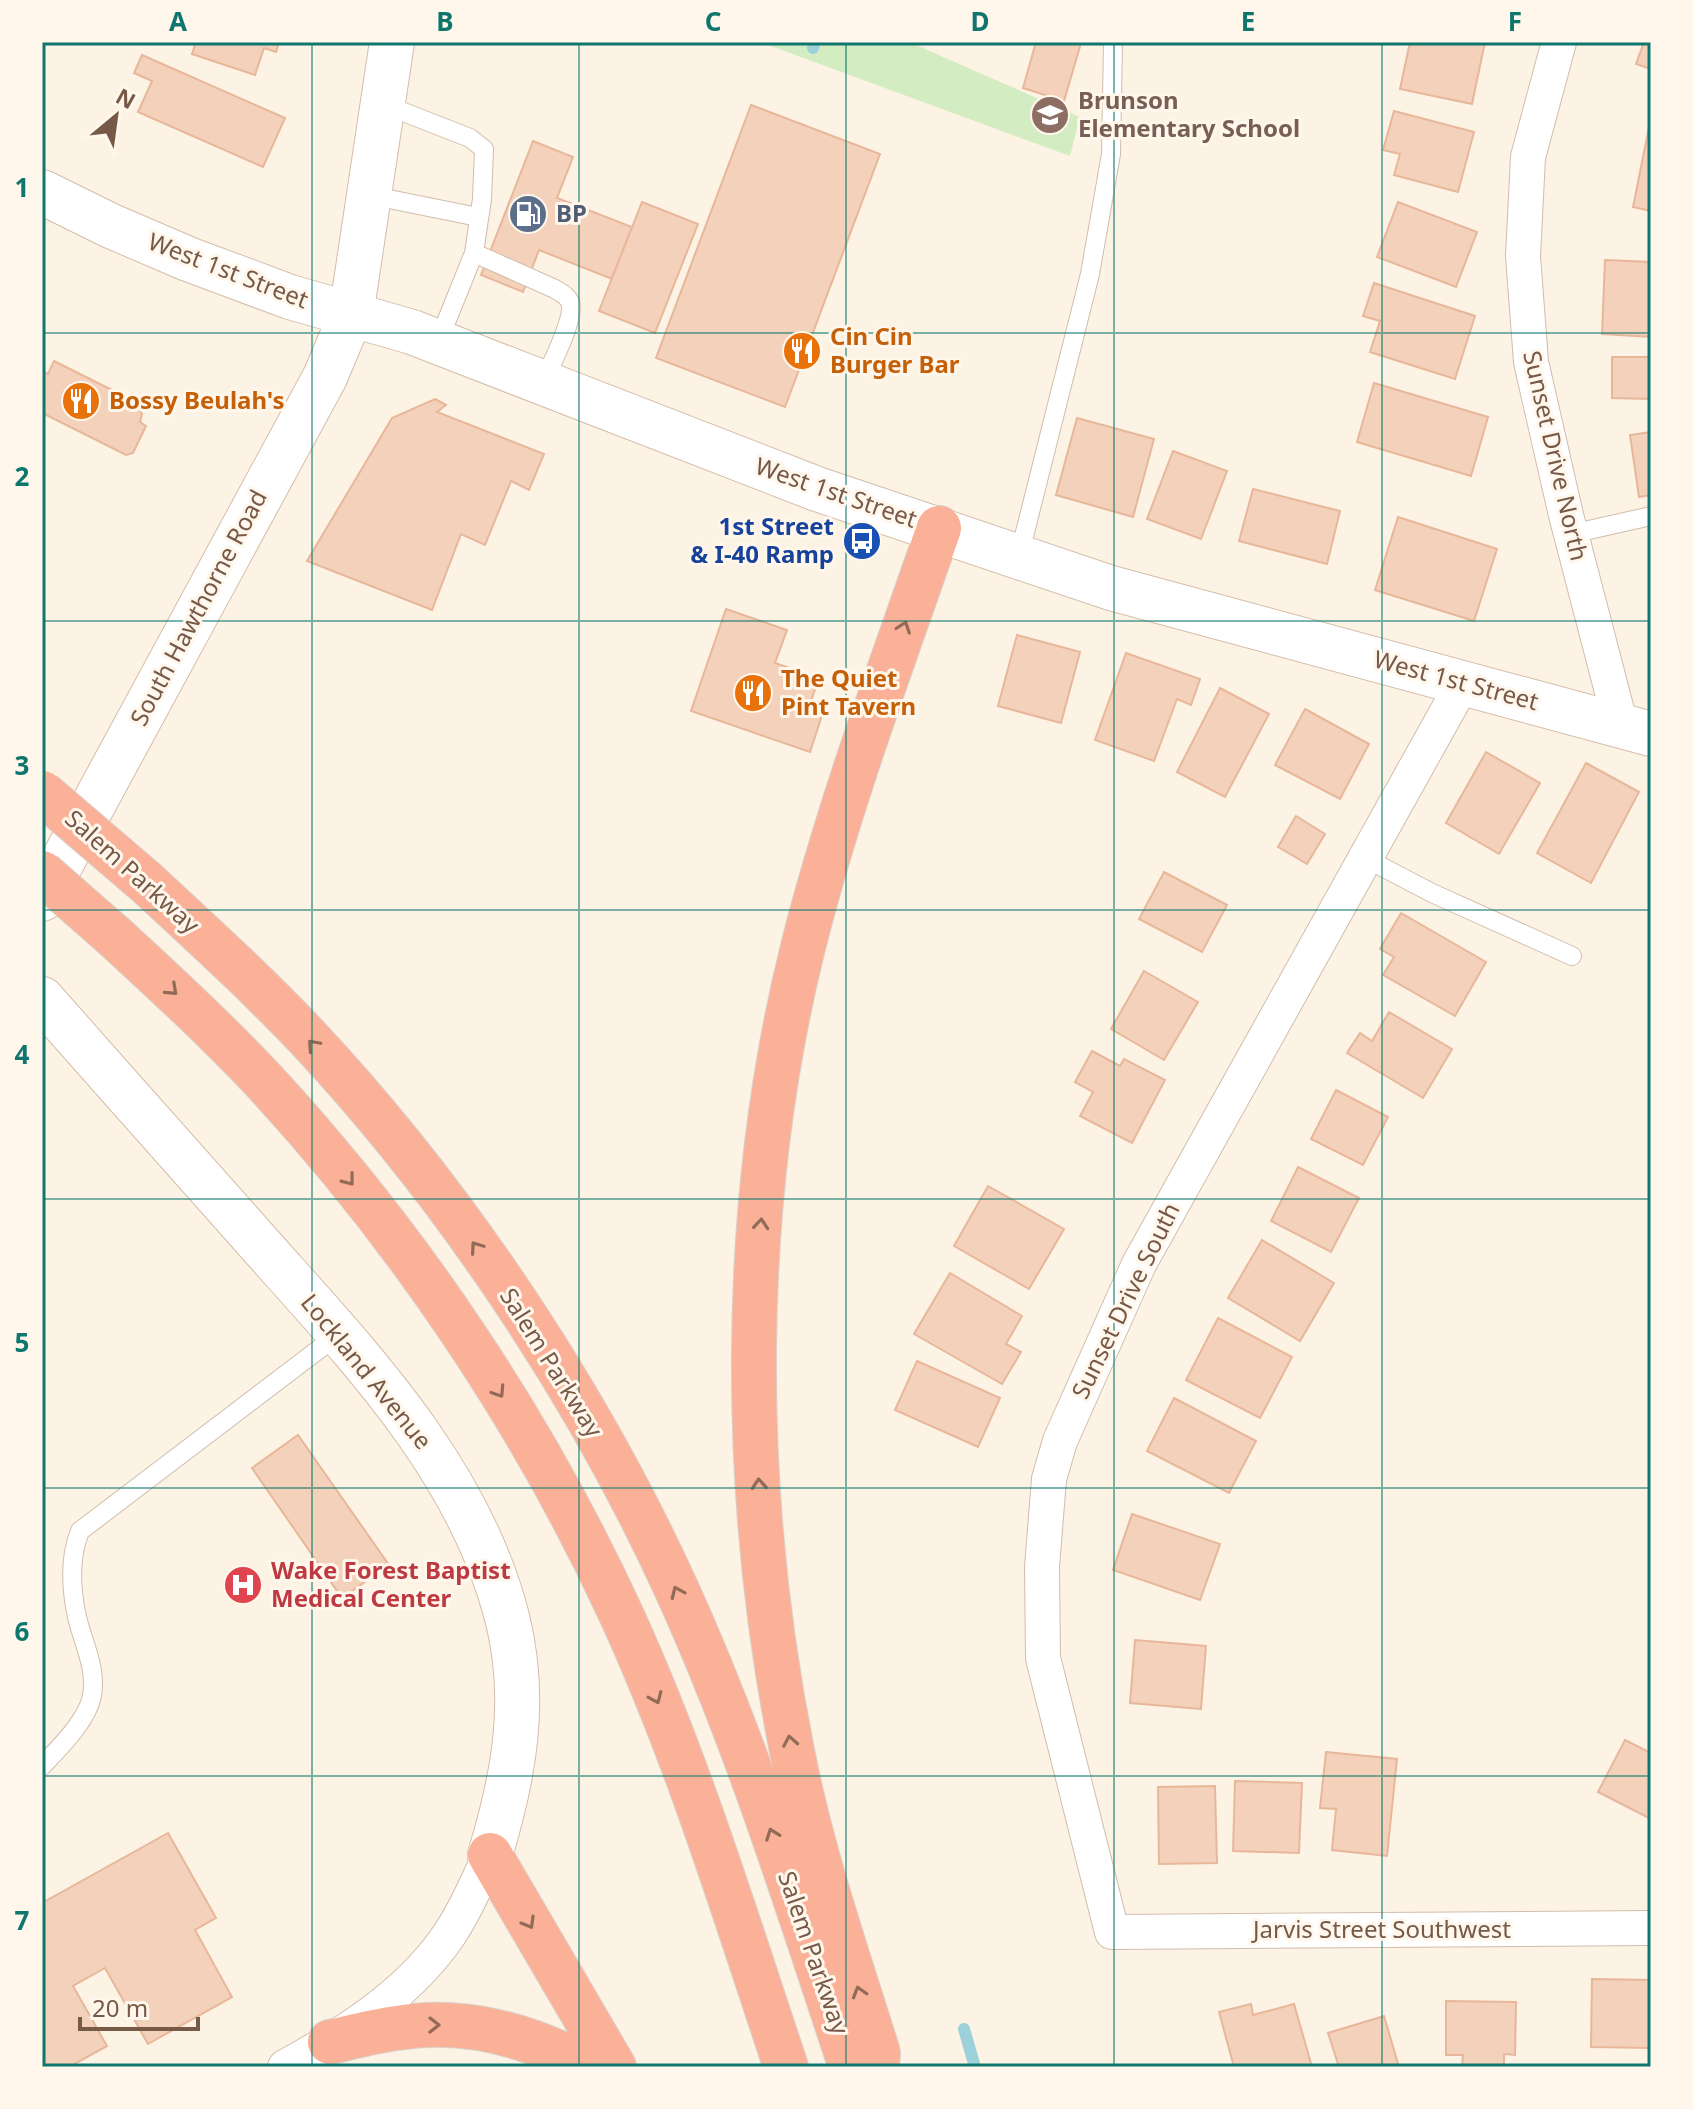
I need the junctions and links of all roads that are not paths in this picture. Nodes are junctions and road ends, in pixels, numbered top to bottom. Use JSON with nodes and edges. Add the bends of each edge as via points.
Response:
{"nodes":[{"id":1,"x":392,"y":42,"type":"edge"},
{"id":2,"x":1113,"y":42,"type":"edge"},
{"id":3,"x":1559,"y":42,"type":"edge"},
{"id":4,"x":383,"y":104,"type":"junction"},
{"id":5,"x":42,"y":192,"type":"edge"},
{"id":6,"x":369,"y":195,"type":"junction"},
{"id":7,"x":478,"y":217,"type":"junction"},
{"id":8,"x":474,"y":253,"type":"junction"},
{"id":9,"x":351,"y":315,"type":"junction"},
{"id":10,"x":438,"y":342,"type":"junction"},
{"id":11,"x":543,"y":383,"type":"junction"},
{"id":12,"x":1651,"y":516,"type":"edge"},
{"id":13,"x":939,"y":528,"type":"junction"},
{"id":14,"x":1571,"y":534,"type":"junction"},
{"id":15,"x":1019,"y":556,"type":"junction"},
{"id":16,"x":1463,"y":683,"type":"junction"},
{"id":17,"x":1636,"y":730,"type":"edge"},
{"id":18,"x":42,"y":793,"type":"edge"},
{"id":19,"x":1365,"y":858,"type":"junction"},
{"id":20,"x":42,"y":873,"type":"edge"},
{"id":21,"x":42,"y":899,"type":"edge"},
{"id":22,"x":1572,"y":956,"type":"dead end"},
{"id":23,"x":42,"y":999,"type":"edge"},
{"id":24,"x":339,"y":1334,"type":"junction"},
{"id":25,"x":42,"y":1766,"type":"edge"},
{"id":26,"x":490,"y":1855,"type":"junction"},
{"id":27,"x":1651,"y":1928,"type":"edge"},
{"id":28,"x":1112,"y":1932,"type":"joint"},
{"id":29,"x":330,"y":2042,"type":"junction"},
{"id":30,"x":285,"y":2067,"type":"edge"},
{"id":31,"x":587,"y":2067,"type":"edge"},
{"id":32,"x":614,"y":2067,"type":"edge"},
{"id":33,"x":786,"y":2067,"type":"edge"},
{"id":34,"x":851,"y":2067,"type":"edge"},
{"id":35,"x":877,"y":2067,"type":"edge"}],
"edges":[{"from":1,"to":4,"type":"main road","name":"South Hawthorne Road"},
{"from":2,"to":15,"type":"lane","via":[[1111,154],[1090,274]]},
{"from":3,"to":14,"type":"street","name":"Sunset Drive North","via":[[1528,157],[1523,256],[1531,362]]},
{"from":4,"to":6,"type":"main road","name":"South Hawthorne Road"},
{"from":4,"to":7,"type":"lane","via":[[470,138],[484,149]]},
{"from":5,"to":9,"type":"main road","name":"West 1st Street","via":[[188,259]]},
{"from":6,"to":7,"type":"lane"},
{"from":6,"to":9,"type":"main road","name":"South Hawthorne Road"},
{"from":7,"to":8,"type":"lane"},
{"from":8,"to":10,"type":"lane"},
{"from":8,"to":11,"type":"lane","via":[[555,289],[572,305]]},
{"from":9,"to":10,"type":"main road","name":"West 1st Street"},
{"from":9,"to":21,"type":"main road","name":"South Hawthorne Road","via":[[325,377]]},
{"from":10,"to":11,"type":"main road","name":"West 1st Street"},
{"from":11,"to":13,"type":"main road","name":"West 1st Street","via":[[817,489]]},
{"from":12,"to":14,"type":"lane"},
{"from":13,"to":15,"type":"main road","name":"West 1st Street"},
{"from":35,"to":13,"type":"highway","one_way":true,"via":[[878,2053],[811,1832],[787,1725],[764,1560],[757,1458],[758,1252],[768,1148],[802,950],[860,753]]},
{"from":14,"to":17,"type":"street","name":"Sunset Drive North"},
{"from":15,"to":16,"type":"main road","name":"West 1st Street","via":[[1111,588]]},
{"from":16,"to":17,"type":"main road","name":"West 1st Street"},
{"from":16,"to":19,"type":"street","name":"Sunset Drive South"},
{"from":34,"to":18,"type":"highway","name":"Salem Parkway","one_way":true,"bridge":true,"via":[[718,1688],[676,1588],[572,1393],[452,1211],[309,1039],[147,883]]},
{"from":19,"to":22,"type":"lane"},
{"from":19,"to":28,"type":"street","name":"Sunset Drive South","via":[[1139,1264],[1060,1441],[1049,1479],[1042,1567],[1043,1658]]},
{"from":20,"to":33,"type":"highway","one_way":true,"bridge":true,"via":[[192,1008],[337,1164],[402,1248],[520,1425],[620,1613],[662,1711]]},
{"from":23,"to":24,"type":"main road","name":"Lockland Avenue"},
{"from":24,"to":25,"type":"lane","via":[[80,1531],[71,1573],[93,1671],[92,1698],[72,1734]]},
{"from":24,"to":26,"type":"main road","name":"Lockland Avenue","via":[[434,1455],[489,1564],[507,1618],[515,1664],[514,1762]]},
{"from":26,"to":29,"type":"street","name":"Lockland Avenue","via":[[444,1943],[374,2011]]},
{"from":26,"to":32,"type":"highway","one_way":true},
{"from":27,"to":28,"type":"street","name":"Jarvis Street Southwest"},
{"from":29,"to":30,"type":"street","name":"Lockland Avenue"},
{"from":29,"to":31,"type":"highway","one_way":true,"via":[[396,2028],[457,2025],[524,2039]]}]}
